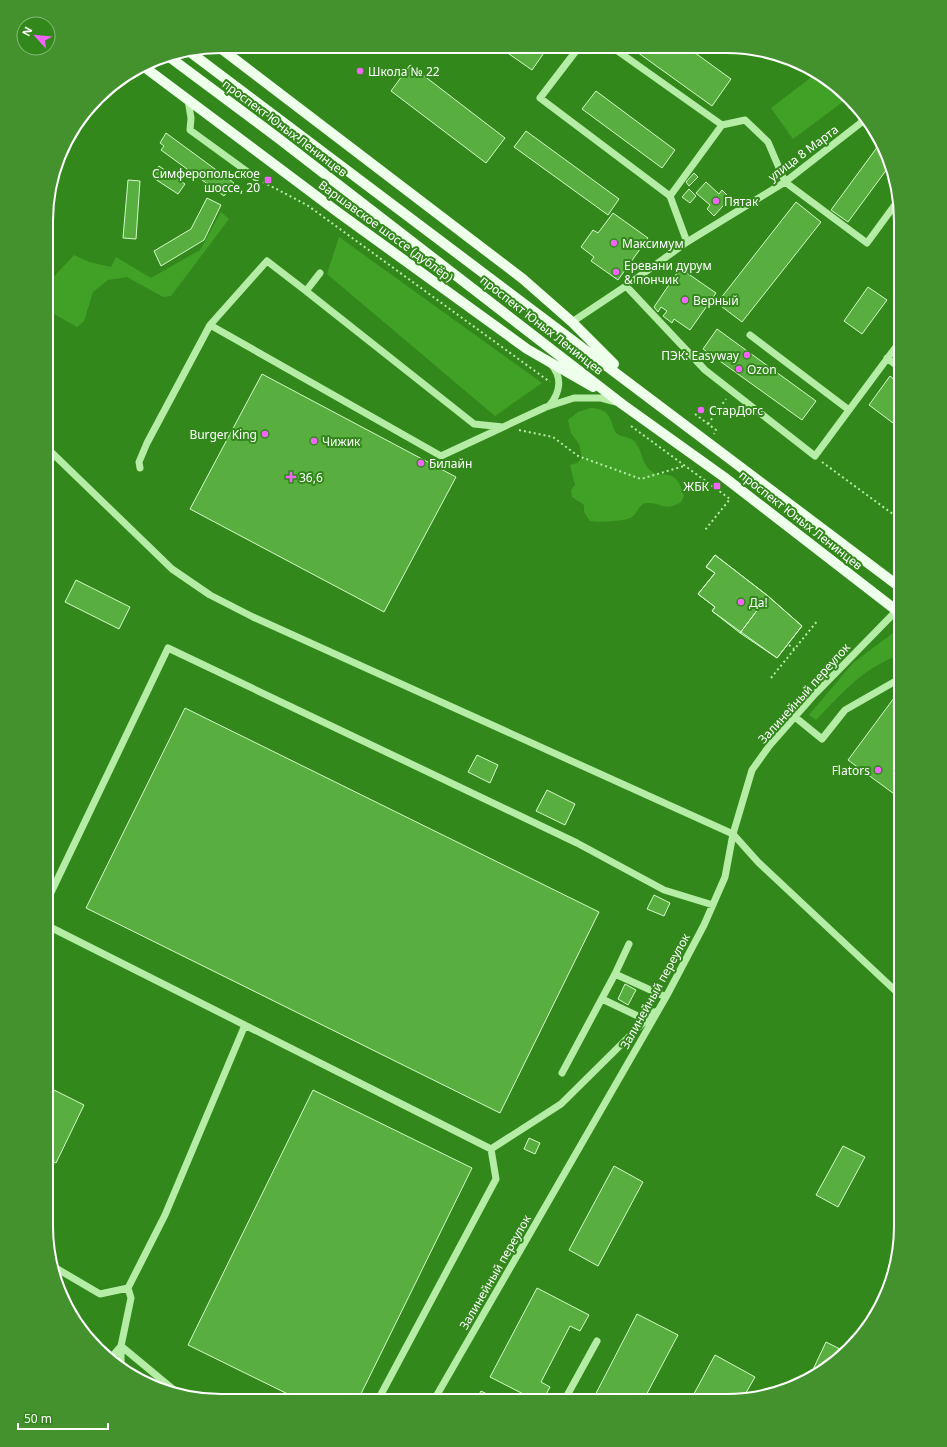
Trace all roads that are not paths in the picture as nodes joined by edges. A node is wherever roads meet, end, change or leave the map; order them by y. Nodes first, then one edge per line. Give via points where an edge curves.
1 (228, 53) edge
2 (574, 53) edge
3 (620, 53) edge
4 (194, 55) edge
5 (174, 60) edge
6 (148, 70) edge
7 (188, 100) junction
8 (862, 122) edge
9 (722, 125) junction
10 (256, 178) road end
11 (785, 182) junction
12 (670, 196) junction
13 (894, 207) edge
14 (687, 242) junction
15 (320, 273) dead end
16 (626, 286) junction
17 (306, 291) junction
18 (572, 322) junction
19 (210, 325) junction
20 (750, 335) dead end
21 (894, 349) edge
22 (887, 358) junction
23 (549, 362) junction
24 (894, 364) edge
25 (637, 388) junction
26 (622, 404) junction
27 (549, 406) junction
28 (849, 410) junction
29 (504, 427) junction
30 (53, 454) edge
31 (140, 468) dead end
32 (894, 583) edge
33 (894, 606) edge
34 (894, 615) edge
35 (894, 682) edge
36 (795, 717) junction
37 (733, 834) junction
38 (53, 888) edge
39 (713, 905) junction
40 (53, 928) edge
41 (629, 944) dead end
42 (616, 974) junction
43 (894, 989) edge
44 (666, 997) junction
45 (602, 999) junction
46 (660, 1007) junction
47 (646, 1020) junction
48 (246, 1025) junction
49 (562, 1073) dead end
50 (491, 1149) junction
51 (59, 1270) edge
52 (128, 1288) junction
53 (597, 1341) dead end
54 (121, 1346) junction
55 (114, 1355) edge
56 (121, 1361) edge
57 (170, 1386) edge
58 (381, 1394) edge
59 (437, 1394) edge
60 (567, 1394) edge

1 - 18 main road via 523,279
2 - 12 street via 540,98
3 - 9 street
4 - 25 main road, проспект Юных Ленинцев
5 - 26 main road, проспект Юных Ленинцев
6 - 7 main road, Варшавское шоссе (дублёр)
7 - 10 street via 190,130
7 - 23 main road, Варшавское шоссе (дублёр) via 377,241 527,349
8 - 11 street, улица 8 Марта
9 - 11 street via 745,120 768,142
9 - 12 street
11 - 13 street via 867,243
11 - 14 street, улица 8 Марта
12 - 14 street
14 - 16 street, улица 8 Марта
15 - 17 street
16 - 18 street, улица 8 Марта
16 - 28 street via 705,370 815,456
17 - 19 street via 267,261
17 - 29 street via 474,424
18 - 25 main road
19 - 29 street via 441,456
19 - 31 street via 148,443 139,462
20 - 28 street
21 - 22 street
22 - 24 street
22 - 28 street
23 - 26 main road, Варшавское шоссе (дублёр)
23 - 27 street via 559,377 557,397
25 - 32 main road, проспект Юных Ленинцев
26 - 27 street via 586,396
26 - 33 main road, проспект Юных Ленинцев via 724,477
27 - 29 street
30 - 37 street via 172,569 210,595 253,617
34 - 36 street, Залинейный переулок
35 - 36 street via 845,710 822,739
36 - 37 street, Залинейный переулок via 752,770
37 - 39 street, Залинейный переулок via 725,877
37 - 43 street via 758,862
38 - 39 street via 168,648 577,843 664,890
39 - 44 street, Залинейный переулок
40 - 48 street
41 - 42 street
42 - 44 street
42 - 45 street
44 - 46 street, Залинейный переулок
45 - 47 street
45 - 49 street
46 - 47 street
46 - 59 street, Залинейный переулок
47 - 50 street via 561,1104
48 - 50 street
48 - 52 street via 165,1215
50 - 58 street via 496,1178
51 - 52 street via 100,1294
52 - 54 street via 131,1298
53 - 60 street
54 - 55 street
54 - 56 street
54 - 57 street

